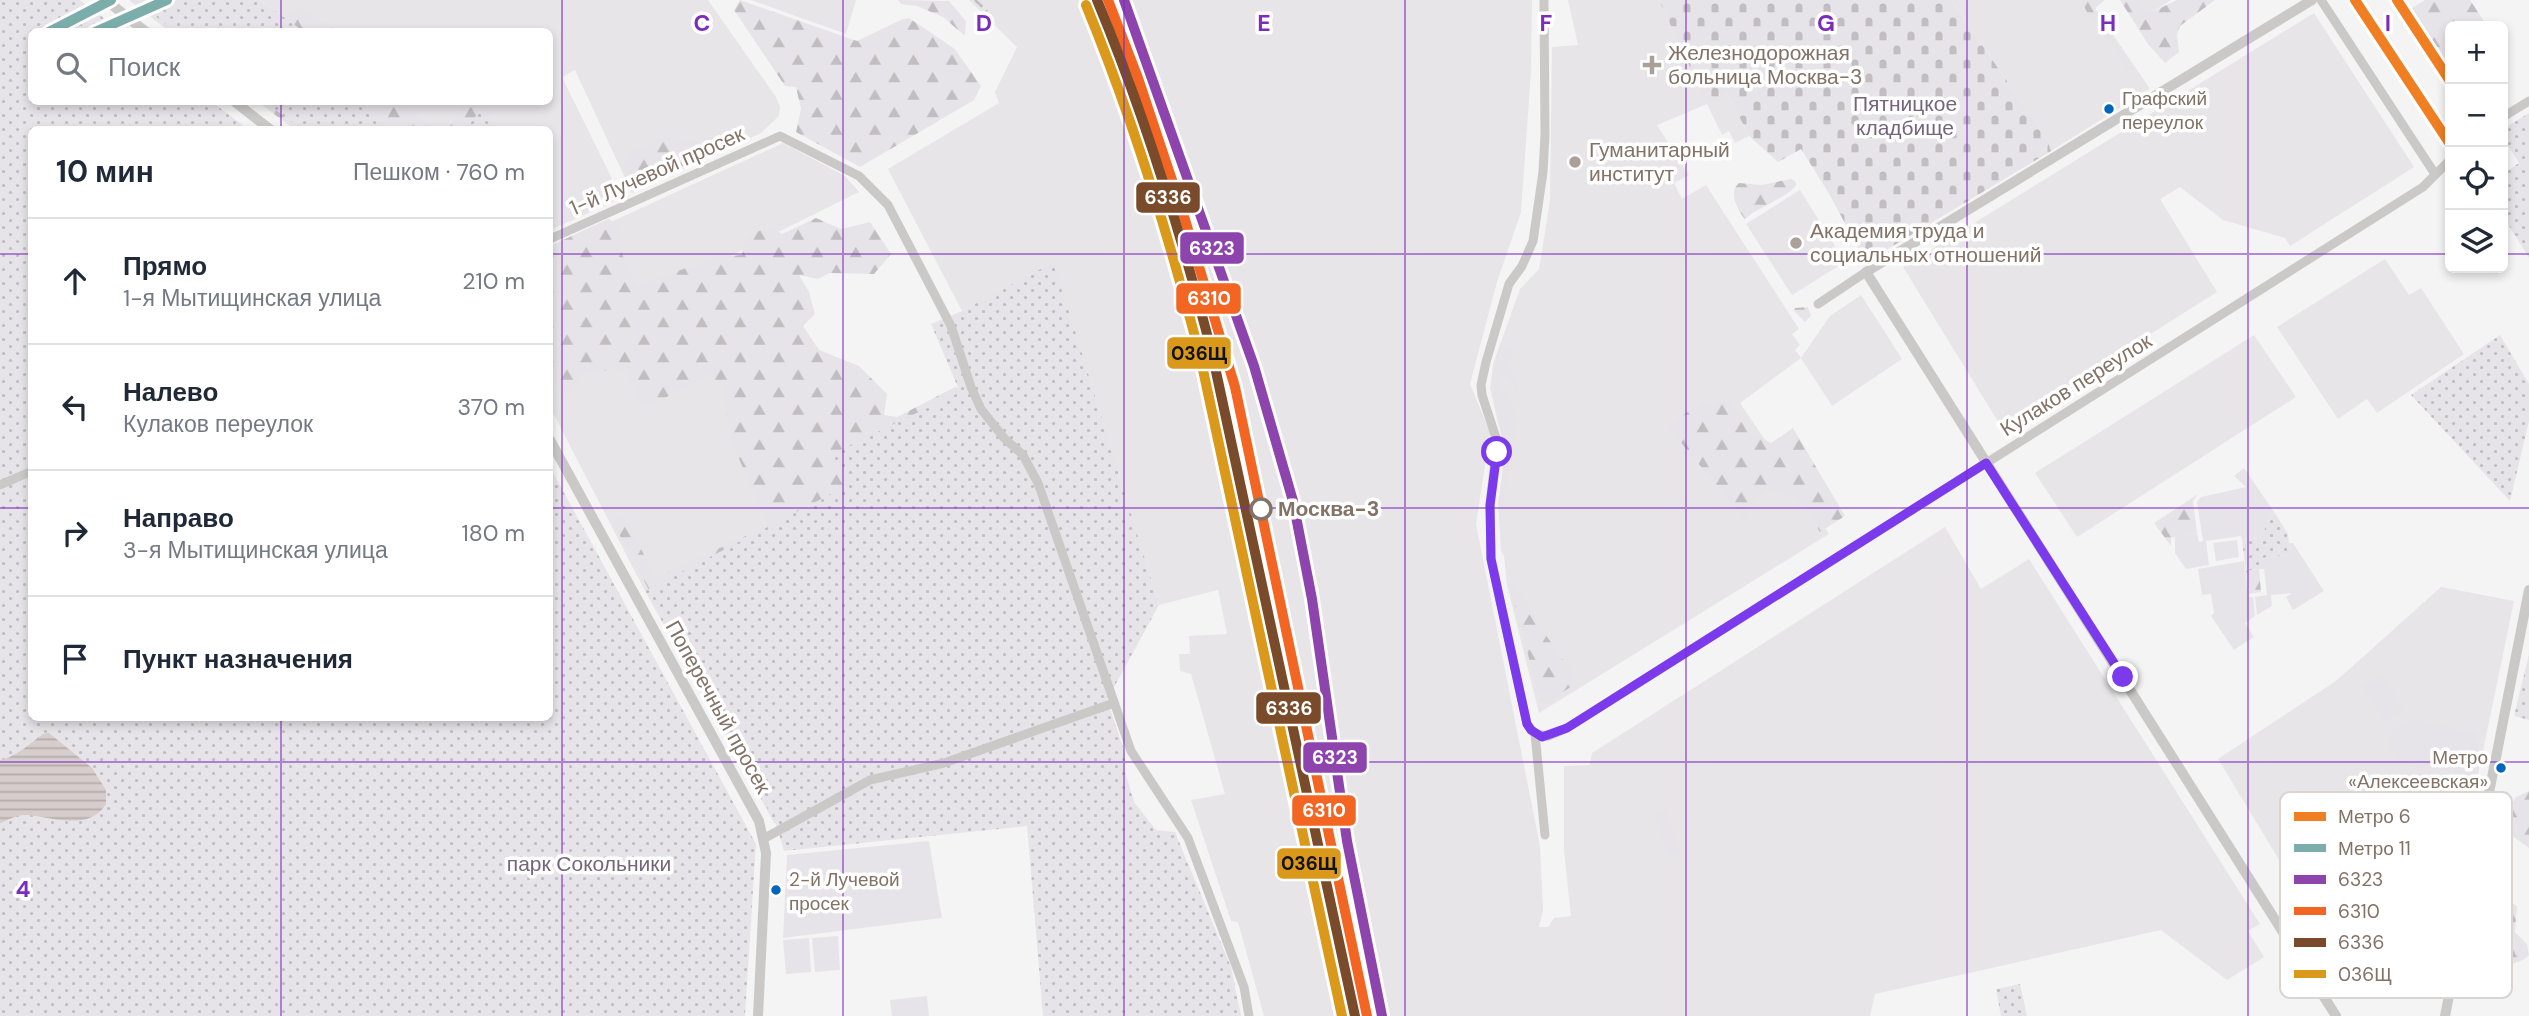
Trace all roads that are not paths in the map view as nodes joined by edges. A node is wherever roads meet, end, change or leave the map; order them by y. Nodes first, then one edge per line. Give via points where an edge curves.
1 (106, 0) edge
2 (1544, 0) edge
3 (2312, 0) edge
4 (2321, 0) edge
5 (141, 28) edge
6 (2529, 101) edge
7 (239, 105) edge
8 (2508, 114) edge
9 (266, 126) edge
10 (2445, 165) edge
11 (2435, 174) junction
12 (553, 238) edge
13 (1866, 272) junction
14 (1818, 304) dead end
15 (553, 445) edge
16 (1986, 463) junction
17 (28, 473) edge
18 (0, 485) edge
19 (2529, 590) edge
20 (1114, 703) junction
21 (1535, 734) junction
22 (2489, 792) edge
23 (1545, 835) dead end
24 (765, 838) junction
25 (2280, 928) edge
26 (2325, 998) edge
27 (2449, 998) edge
28 (758, 1016) edge
29 (1249, 1016) edge
30 (2336, 1016) edge
31 (2445, 1016) edge

1 - 5 street
2 - 21 street via 1545,135 1533,241 1509,284 1481,385 1497,441 1490,505 1491,559 1527,724
3 - 13 street
4 - 11 street
6 - 8 street
7 - 9 street
10 - 11 street, Кулаков переулок
11 - 16 street, Кулаков переулок via 2423,187
12 - 20 street, 1-й Лучевой просек via 780,136 859,176 888,205 951,326 981,409 1023,455 1038,483
13 - 14 street
13 - 16 street
15 - 24 street, Поперечный просек
16 - 21 street, Кулаков переулок via 1567,728 1549,736
16 - 25 street
17 - 18 street
19 - 22 street
20 - 24 street via 944,763 870,780
20 - 29 street via 1131,751 1188,838 1244,987
21 - 23 street
24 - 28 street, Поперечный просек
26 - 30 street
27 - 31 street

